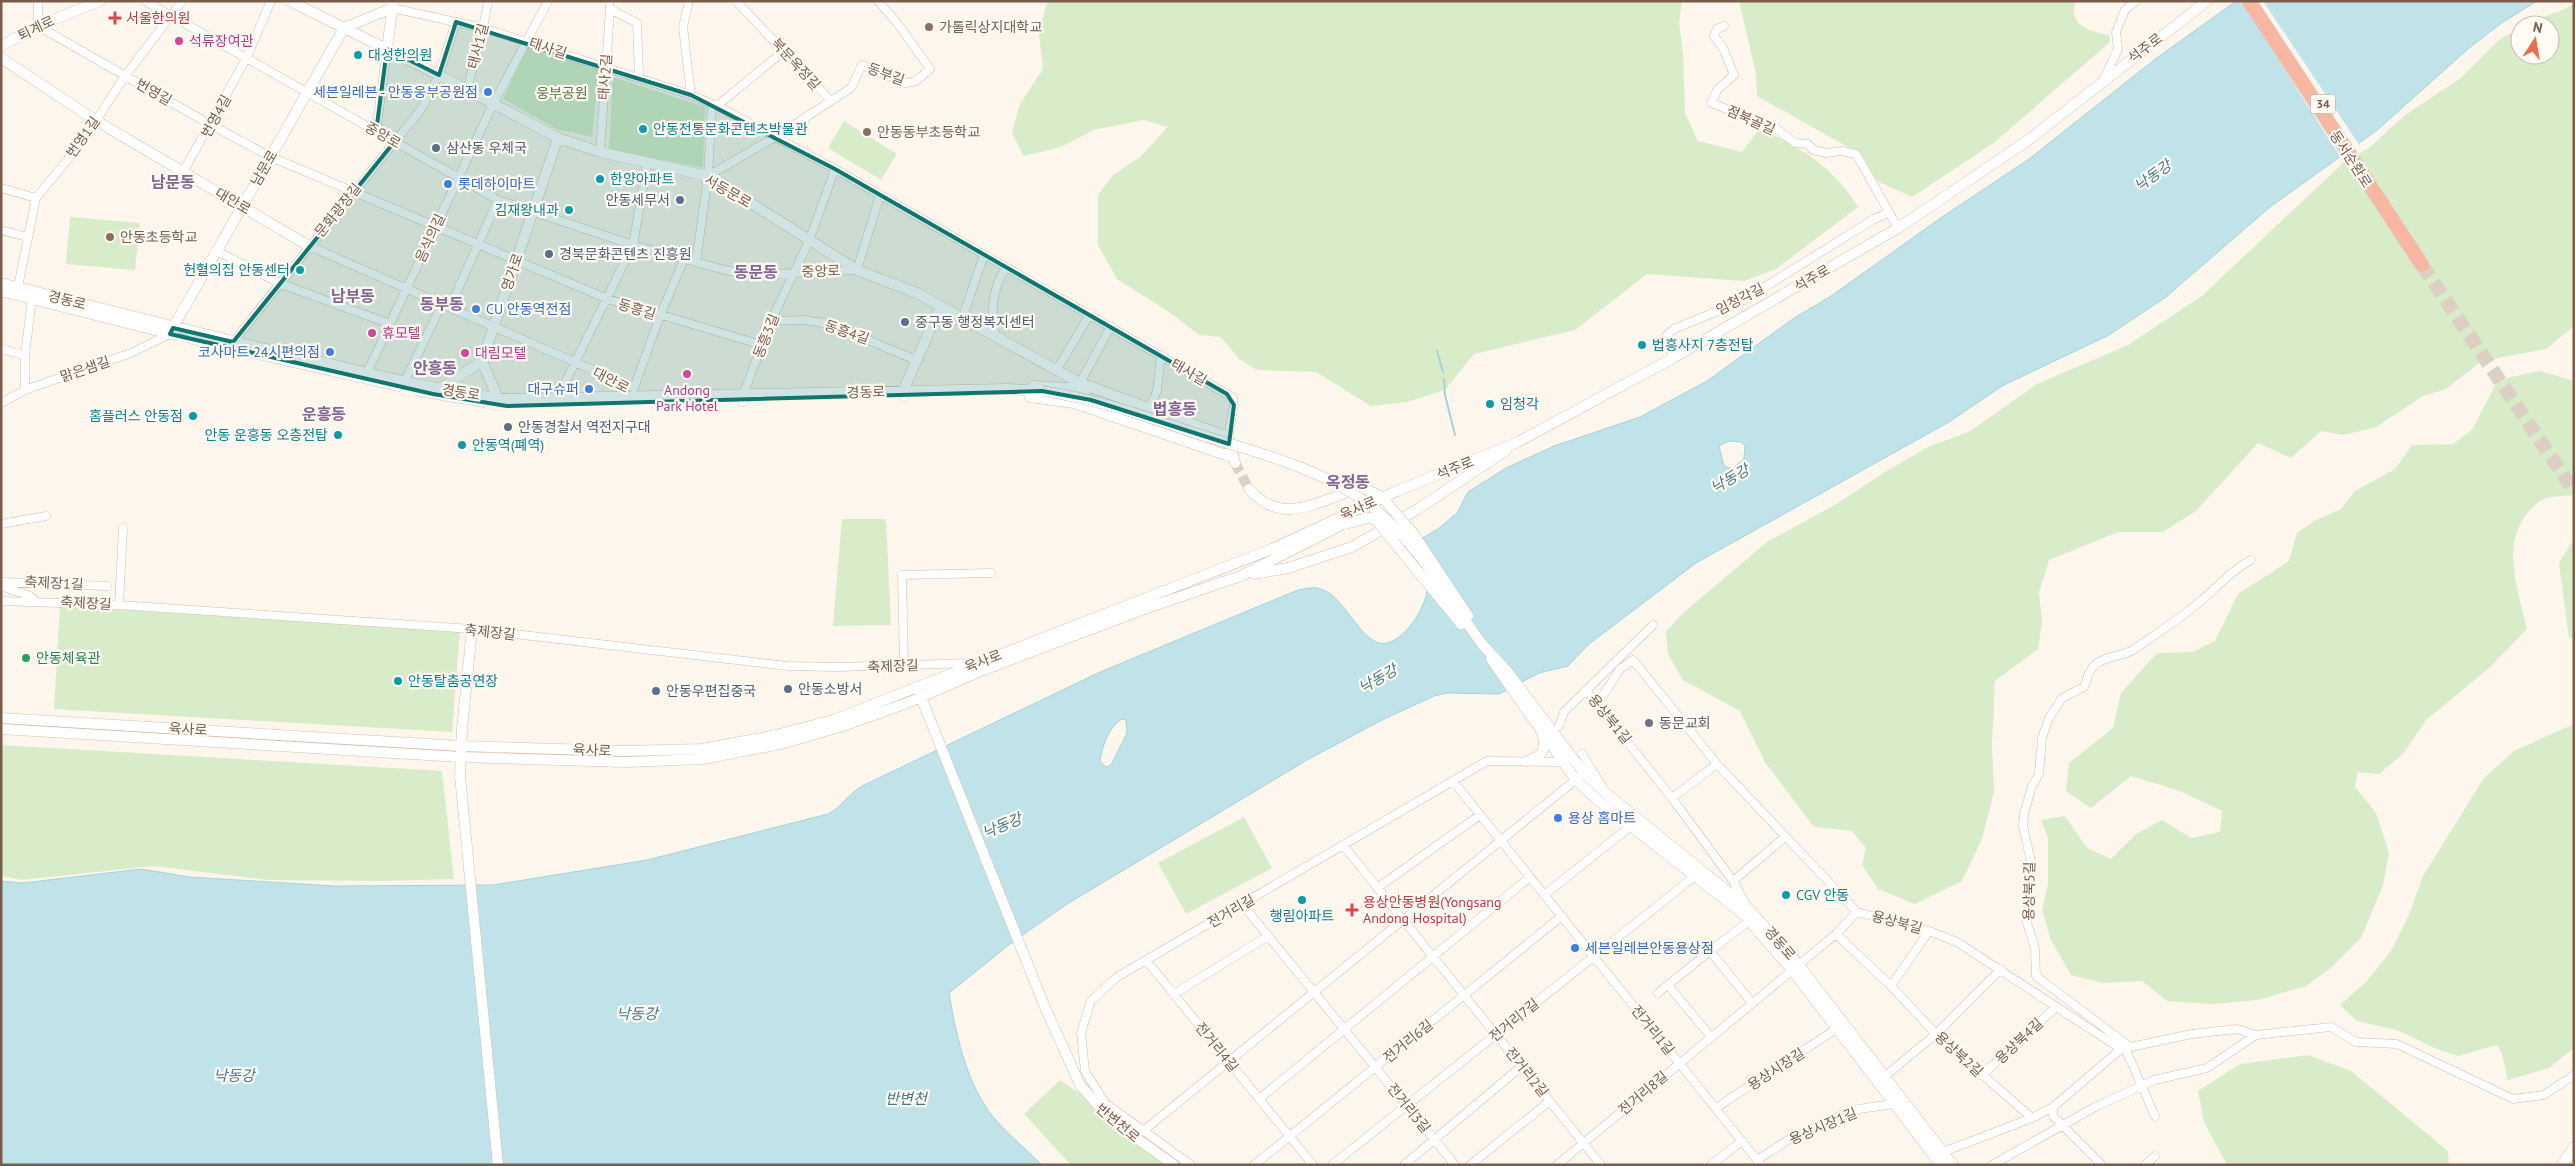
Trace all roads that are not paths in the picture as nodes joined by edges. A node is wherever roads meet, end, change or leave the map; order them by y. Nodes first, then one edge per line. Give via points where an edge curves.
1 (38, 1) edge
2 (100, 1) edge
3 (144, 1) edge
4 (182, 1) edge
5 (271, 1) edge
6 (290, 1) edge
7 (488, 1) edge
8 (548, 1) edge
9 (689, 1) edge
10 (736, 1) edge
11 (878, 1) edge
12 (2136, 1) edge
13 (2207, 1) edge
14 (2249, 1) edge
15 (2257, 1) edge
16 (392, 5) edge
17 (609, 5) edge
18 (170, 16) junction
19 (456, 22) junction
20 (38, 26) junction
21 (1724, 26) dead end
22 (344, 28) junction
23 (484, 28) junction
24 (526, 41) junction
25 (1, 46) edge
26 (387, 49) junction
27 (784, 50) junction
28 (246, 59) junction
29 (3, 62) edge
30 (606, 66) junction
31 (439, 75) junction
32 (125, 76) junction
33 (639, 78) junction
34 (2104, 80) junction
35 (467, 90) junction
36 (307, 93) junction
37 (691, 95) junction
38 (830, 100) junction
39 (494, 104) junction
40 (714, 105) junction
41 (95, 120) junction
42 (211, 125) junction
43 (376, 132) junction
44 (775, 137) junction
45 (558, 138) junction
46 (395, 141) junction
47 (600, 152) junction
48 (271, 157) junction
49 (647, 164) junction
50 (835, 169) junction
51 (183, 172) junction
52 (708, 176) junction
53 (459, 178) junction
54 (1, 188) edge
55 (353, 192) junction
56 (880, 195) junction
57 (36, 198) junction
58 (498, 200) junction
59 (2384, 204) junction
60 (242, 206) junction
61 (532, 213) junction
62 (1889, 213) junction
63 (436, 227) junction
64 (1898, 228) junction
65 (1, 230) edge
66 (27, 237) junction
67 (810, 241) junction
68 (477, 245) junction
69 (633, 245) junction
70 (309, 246) junction
71 (217, 251) junction
72 (984, 256) junction
73 (684, 259) junction
74 (516, 262) junction
75 (696, 262) junction
76 (2424, 263) tunnel mouth
77 (1006, 268) junction
78 (858, 270) junction
79 (793, 272) junction
80 (1, 283) edge
81 (279, 283) junction
82 (18, 288) junction
83 (407, 288) junction
84 (1, 291) edge
85 (32, 299) junction
86 (608, 300) junction
87 (446, 306) junction
88 (940, 307) junction
89 (1090, 314) junction
90 (660, 316) junction
91 (962, 319) junction
92 (771, 321) junction
93 (390, 324) junction
94 (1111, 326) junction
95 (494, 327) junction
96 (171, 331) junction
97 (996, 337) junction
98 (232, 342) junction
99 (762, 345) junction
100 (1, 349) edge
101 (25, 355) junction
102 (1161, 355) junction
103 (1673, 358) junction
104 (482, 361) junction
105 (918, 361) junction
106 (576, 363) junction
107 (1056, 371) junction
108 (367, 373) junction
109 (405, 381) junction
110 (1080, 383) junction
111 (441, 388) junction
112 (25, 390) junction
113 (1096, 390) junction
114 (1007, 392) junction
115 (904, 394) junction
116 (634, 397) junction
117 (743, 398) junction
118 (558, 399) junction
119 (499, 402) junction
120 (1, 403) edge
121 (1149, 409) junction
122 (1228, 437) junction
123 (1516, 443) junction
124 (1249, 489) tunnel mouth
125 (1382, 497) junction
126 (46, 516) dead end
127 (1, 524) edge
128 (1345, 524) junction
129 (123, 528) dead end
130 (2251, 560) dead end
131 (991, 573) dead end
132 (1241, 576) junction
133 (1, 584) edge
134 (107, 586) dead end
135 (1, 601) edge
136 (36, 601) junction
137 (119, 605) junction
138 (1653, 625) dead end
139 (472, 629) junction
140 (1482, 644) junction
141 (1621, 656) junction
142 (977, 663) junction
143 (904, 665) junction
144 (1620, 669) junction
145 (1586, 690) junction
146 (919, 692) junction
147 (1598, 703) junction
148 (1, 718) edge
149 (1559, 726) dead end
150 (1, 729) edge
151 (1543, 735) junction
152 (461, 746) junction
153 (1582, 754) dead end
154 (460, 757) junction
155 (1566, 759) junction
156 (1527, 762) junction
157 (1717, 764) junction
158 (1580, 776) junction
159 (1453, 781) junction
160 (1606, 794) junction
161 (1672, 798) junction
162 (1480, 815) junction
163 (1631, 826) junction
164 (1785, 837) junction
165 (1500, 840) junction
166 (1343, 846) junction
167 (1695, 876) junction
168 (1530, 877) junction
169 (1733, 881) junction
170 (1377, 888) junction
171 (1544, 895) junction
172 (1242, 904) junction
173 (1748, 907) junction
174 (1857, 912) junction
175 (1562, 916) junction
176 (1403, 920) junction
177 (1749, 921) junction
178 (1929, 930) junction
179 (1836, 934) junction
180 (1268, 936) junction
181 (1710, 951) junction
182 (1433, 957) junction
183 (1594, 957) junction
184 (1146, 960) junction
185 (1795, 967) junction
186 (2001, 969) junction
187 (1668, 985) junction
188 (1891, 986) junction
189 (1314, 992) junction
190 (1658, 993) dead end
191 (1174, 994) junction
192 (1464, 995) junction
193 (1752, 1003) junction
194 (2056, 1008) junction
195 (1344, 1029) junction
196 (1836, 1029) junction
197 (1936, 1034) junction
198 (1496, 1035) junction
199 (2256, 1035) junction
200 (1711, 1037) junction
201 (2125, 1048) junction
202 (1229, 1062) junction
203 (1679, 1063) junction
204 (1522, 1066) junction
205 (1375, 1067) junction
206 (2574, 1075) edge
207 (1982, 1076) junction
208 (1884, 1077) junction
209 (2142, 1085) junction
210 (1259, 1099) junction
211 (1550, 1101) junction
212 (1893, 1104) junction
213 (1406, 1106) junction
214 (2053, 1107) junction
215 (1716, 1108) junction
216 (2155, 1116) dead end
217 (2032, 1118) junction
218 (2063, 1124) junction
219 (1143, 1131) junction
220 (1290, 1136) junction
221 (1434, 1140) junction
222 (1742, 1141) junction
223 (1583, 1142) junction
224 (2574, 1147) edge
225 (1943, 1152) junction
226 (2156, 1156) dead end
227 (1759, 1162) edge
228 (1939, 1164) edge
229 (498, 1165) edge
230 (1174, 1165) edge
231 (1191, 1165) edge
232 (1254, 1165) edge
233 (1314, 1165) edge
234 (1332, 1165) edge
235 (1404, 1165) edge
236 (1455, 1165) edge
237 (1470, 1165) edge
238 (1556, 1165) edge
239 (1601, 1165) edge
240 (1712, 1165) edge
241 (1953, 1165) edge
242 (1992, 1165) edge
243 (2102, 1165) edge
244 (2145, 1165) edge
245 (2562, 1165) edge

1 - 20 street
2 - 20 street, 퇴계로
3 - 18 street, 중앙로
4 - 18 street, 번영1길
5 - 28 street
6 - 22 street, 서동문로
7 - 23 street, 태사1길
8 - 24 street, 음식의길
9 - 37 street via 683,27
10 - 27 street, 북문옥정길
11 - 38 street, 동부길 via 930,69 916,82 905,83 862,65 851,88
12 - 34 street via 2125,10 2116,32 2118,49
13 - 34 street, 석주로
14 - 59 highway, 동서순환로 / 34
15 - 59 highway, 동서순환로 / 34
16 - 19 street, 태사길
16 - 22 street
16 - 26 street
17 - 30 street, 태사2길
17 - 33 street via 637,23
18 - 28 street, 중앙로
18 - 32 street, 번영1길
19 - 23 street, 태사길
19 - 31 street
20 - 25 street, 퇴계로
20 - 32 street, 번영길
21 - 62 street, 점북골길 via 1717,29 1714,36 1734,74 1718,89 1711,103 1773,126 1790,139 1808,144 1814,150 1856,154
22 - 26 street, 서동문로
22 - 36 street, 남문로
23 - 24 street, 태사길
23 - 35 street, 태사1길
24 - 30 street, 태사길
24 - 39 street, 음식의길
26 - 31 street, 서동문로
26 - 43 street
27 - 38 street, 북문옥정길
27 - 40 street
28 - 36 street, 중앙로
28 - 42 street, 번영4길
29 - 41 street, 대안로
30 - 33 street, 태사길
30 - 47 street, 태사2길
31 - 35 street, 서동문로
31 - 46 street, 문화광장길 via 422,108
32 - 41 street, 번영1길
32 - 42 street, 번영길
33 - 37 street, 태사길
34 - 64 street, 석주로 via 2027,140
35 - 39 street, 서동문로
36 - 43 street, 중앙로
36 - 48 street, 남문로
37 - 40 street, 태사길
38 - 44 street, 북문옥정길
39 - 45 street, 서동문로
39 - 53 street, 음식의길
40 - 44 street, 태사길
40 - 52 street
41 - 51 street, 대안로
41 - 57 street, 번영1길 via 82,142
42 - 48 street, 번영길
42 - 51 street, 번영4길
43 - 46 street, 중앙로
44 - 50 street, 태사길
44 - 52 street
45 - 47 street, 서동문로
45 - 61 street, 영가로
46 - 53 street, 중앙로
46 - 55 street, 문화광장길
47 - 49 street, 서동문로
48 - 55 street, 번영길
48 - 60 street, 남문로
49 - 52 street, 서동문로
49 - 69 street
50 - 56 street, 태사길
50 - 67 street
51 - 60 street, 대안로
52 - 67 street, 서동문로
52 - 75 street
53 - 58 street, 중앙로
53 - 63 street, 음식의길
54 - 57 street
55 - 63 street, 동흥길
55 - 70 street, 문화광장길
56 - 72 street, 태사길
56 - 78 street
57 - 66 street, 번영1길
58 - 61 street, 중앙로
58 - 68 street
59 - 76 highway, 동서순환로 / 34
60 - 70 street, 대안로
60 - 71 street, 남문로
61 - 69 street, 중앙로
61 - 74 street, 영가로
62 - 64 street, 점북골길
62 - 103 street, 임청각길 via 1874,219 1744,300 1674,329 1666,336
63 - 68 street, 동흥길
63 - 83 street, 음식의길
64 - 103 street, 석주로
65 - 66 street
66 - 82 street, 번영1길
67 - 78 street, 서동문로
67 - 79 street, 동흥3길
68 - 74 street, 동흥길
68 - 87 street
69 - 73 street, 중앙로
69 - 86 street
70 - 81 street, 문화광장길
70 - 83 street, 대안로
71 - 81 street
71 - 96 street, 남문로
72 - 77 street, 태사길
72 - 91 street
73 - 75 street, 중앙로
73 - 90 street
74 - 86 street, 동흥길
74 - 95 street, 영가로
75 - 79 street, 중앙로 via 751,275
77 - 89 street, 태사길
77 - 97 street via 998,279 991,312
78 - 79 street, 중앙로
78 - 88 street, 서동문로 via 917,293
79 - 92 street, 동흥3길
80 - 82 street, 경동로
81 - 93 street
81 - 98 street, 문화광장길
82 - 96 street, 경동로
83 - 87 street, 대안로
83 - 93 street, 음식의길
84 - 85 street, 경동로
85 - 96 street, 경동로
85 - 101 street
86 - 90 street, 동흥길
86 - 106 street
87 - 95 street, 대안로
87 - 109 street
88 - 91 street, 서동문로
88 - 105 street, 경동로
89 - 94 street, 태사길
89 - 107 street
90 - 99 street, 동흥길
90 - 116 street
91 - 97 street, 서동문로
92 - 99 street, 동흥3길
92 - 105 street, 동흥4길 via 804,320 830,324
93 - 108 street, 음식의길
94 - 102 street, 태사길
94 - 110 street
95 - 104 street, 영가로
95 - 106 street, 대안로
96 - 98 street, 경동로
96 - 112 street, 맑은샘길 via 131,352
96 - 119 street, 경동로 via 366,380
97 - 107 street, 서동문로
98 - 108 street, 경동로
99 - 117 street, 동흥3길
100 - 101 street
101 - 112 street
102 - 121 street via 1157,391
102 - 122 street, 태사길 via 1233,398
103 - 123 street, 석주로
104 - 111 street
104 - 119 street
105 - 115 street, 경동로
106 - 116 street, 대안로
106 - 118 street, 대안로
107 - 110 street, 서동문로
108 - 109 street, 경동로
109 - 111 street, 경동로
110 - 113 street, 서동문로
111 - 119 street, 경동로
112 - 120 street, 맑은샘길
113 - 114 street via 1049,386
113 - 121 street
114 - 115 street, 경동로
114 - 122 street via 1074,403 1233,460
114 - 140 street, 경동로, bridge via 1042,391 1091,400 1328,478 1369,505 1394,527
115 - 117 street, 경동로
116 - 117 street, 경동로
116 - 118 street, 경동로
116 - 119 street, 경동로
118 - 119 street, 경동로
121 - 122 street
123 - 125 street, 석주로
123 - 132 street via 1418,509 1352,547 1288,568
124 - 125 street via 1258,500 1272,508 1289,510 1356,488 1369,489
125 - 128 street, 육사로
125 - 140 street, bridge via 1413,533 1461,604
125 - 142 street, 육사로 via 1272,549
126 - 127 street
128 - 132 street, 육사로
128 - 140 street, bridge via 1368,518 1375,520 1449,612
129 - 137 street
130 - 201 street, 용상북5길 via 2235,568 2230,578 2219,583 2201,601 2132,651 2093,666 2084,686 2062,698 2049,718 2042,738 2039,774 2028,798 2023,826 2032,866 2028,879 2027,923 2035,948 2036,976
131 - 143 street via 902,575
132 - 146 street, 육사로
133 - 134 street, 축제장1길
133 - 136 street
135 - 136 street, 축제장길
136 - 137 street, 축제장길
137 - 139 street, 축제장길
138 - 141 street, 용상북1길
139 - 143 street, 축제장길 via 753,664
139 - 152 street
140 - 151 street
140 - 155 street via 1507,670
141 - 144 street
141 - 145 street, 용상북1길
142 - 143 street, 축제장길
142 - 146 street, 육사로
144 - 147 street
144 - 157 street, 용상북길 via 1633,660
145 - 147 street, 용상북1길
145 - 149 street via 1564,712
146 - 152 street, 육사로 via 776,735 702,749 626,751
146 - 154 street, 육사로 via 842,726 780,744 703,759 626,762
146 - 230 street, 반변천로 via 1040,996 1073,1070 1094,1102 1111,1120
147 - 161 street, 용상북1길
148 - 152 street, 육사로
150 - 154 street, 육사로
151 - 155 street
151 - 156 street via 1544,750 1540,756
152 - 154 street
153 - 160 street
154 - 229 street
155 - 156 street, 전거리길
155 - 158 street, 경동로
156 - 159 street, 전거리길 via 1487,761
157 - 161 street
157 - 164 street, 용상북길
158 - 160 street, 경동로
158 - 163 street, 경동로
158 - 165 street
159 - 162 street, 전거리1길
159 - 166 street, 전거리길
160 - 173 street, 경동로
161 - 169 street, 용상북1길
162 - 165 street, 전거리1길
162 - 170 street
163 - 167 street, 경동로
163 - 171 street
164 - 169 street
164 - 174 street, 용상북길
165 - 168 street, 전거리1길
165 - 176 street
166 - 170 street, 전거리2길
166 - 172 street, 전거리길
167 - 177 street, 경동로
167 - 183 street, 전거리7길
168 - 171 street, 전거리1길
168 - 182 street
169 - 173 street, 용상북1길
170 - 176 street, 전거리2길
171 - 175 street, 전거리1길
172 - 180 street, 전거리3길
172 - 184 street, 전거리길
173 - 185 street, 경동로
174 - 178 street, 용상북길
174 - 179 street, 전거리8길
175 - 183 street, 전거리1길
175 - 192 street, 전거리6길
176 - 182 street, 전거리2길
176 - 189 street
177 - 181 street
177 - 185 street, 경동로
178 - 186 street, 용상북길 via 1957,942
178 - 188 street
179 - 185 street, 전거리8길
179 - 188 street, 용상북2길
180 - 189 street, 전거리3길
180 - 191 street
181 - 187 street
181 - 193 street
182 - 192 street, 전거리2길
182 - 195 street
183 - 198 street, 전거리7길
183 - 203 street, 전거리1길
184 - 191 street, 전거리4길
184 - 219 street, 전거리길 via 1117,977 1091,1001 1081,1033 1085,1071 1101,1098
185 - 193 street, 전거리8길
185 - 196 street, 경동로
185 - 208 street, 경동로
186 - 194 street, 용상북길
186 - 197 street
187 - 190 street
187 - 200 street
188 - 197 street, 용상북2길
189 - 195 street, 전거리3길
189 - 202 street
191 - 202 street, 전거리4길
192 - 198 street, 전거리2길
192 - 205 street, 전거리6길
193 - 200 street, 전거리8길
194 - 201 street, 용상북길
194 - 207 street, 용상북4길
195 - 205 street, 전거리3길
195 - 210 street
196 - 212 street, 경동로
196 - 215 street, 용상시장길
197 - 207 street, 용상북2길
197 - 208 street
198 - 204 street, 전거리2길
198 - 213 street, 전거리7길
199 - 201 street via 2237,1029 2192,1034
199 - 206 street via 2331,1027 2356,1042 2397,1044 2513,1099 2544,1095
199 - 209 street via 2207,1068
200 - 203 street, 전거리8길
201 - 209 street
201 - 214 street
202 - 210 street, 전거리4길
202 - 219 street
203 - 215 street, 전거리1길
203 - 223 street, 전거리8길
204 - 211 street, 전거리2길
204 - 221 street
205 - 213 street, 전거리3길
205 - 220 street, 전거리6길
207 - 217 street, 용상북2길
208 - 225 street, 경동로
209 - 216 street
209 - 218 street
210 - 220 street, 전거리4길
211 - 223 street, 전거리2길
211 - 237 street
212 - 227 street, 용상시장1길 via 1852,1110 1788,1140
212 - 228 street, 경동로
213 - 221 street, 전거리3길
213 - 234 street, 전거리7길
214 - 217 street
214 - 218 street via 2054,1116
215 - 222 street, 전거리1길
217 - 225 street
218 - 242 street
218 - 243 street
219 - 231 street, 전거리길
220 - 232 street, 전거리6길
220 - 233 street, 전거리4길
221 - 235 street
221 - 236 street, 전거리3길
222 - 227 street, 전거리1길
222 - 240 street
223 - 238 street, 전거리8길
223 - 239 street, 전거리2길
224 - 245 street
225 - 241 street, 경동로
226 - 244 street

